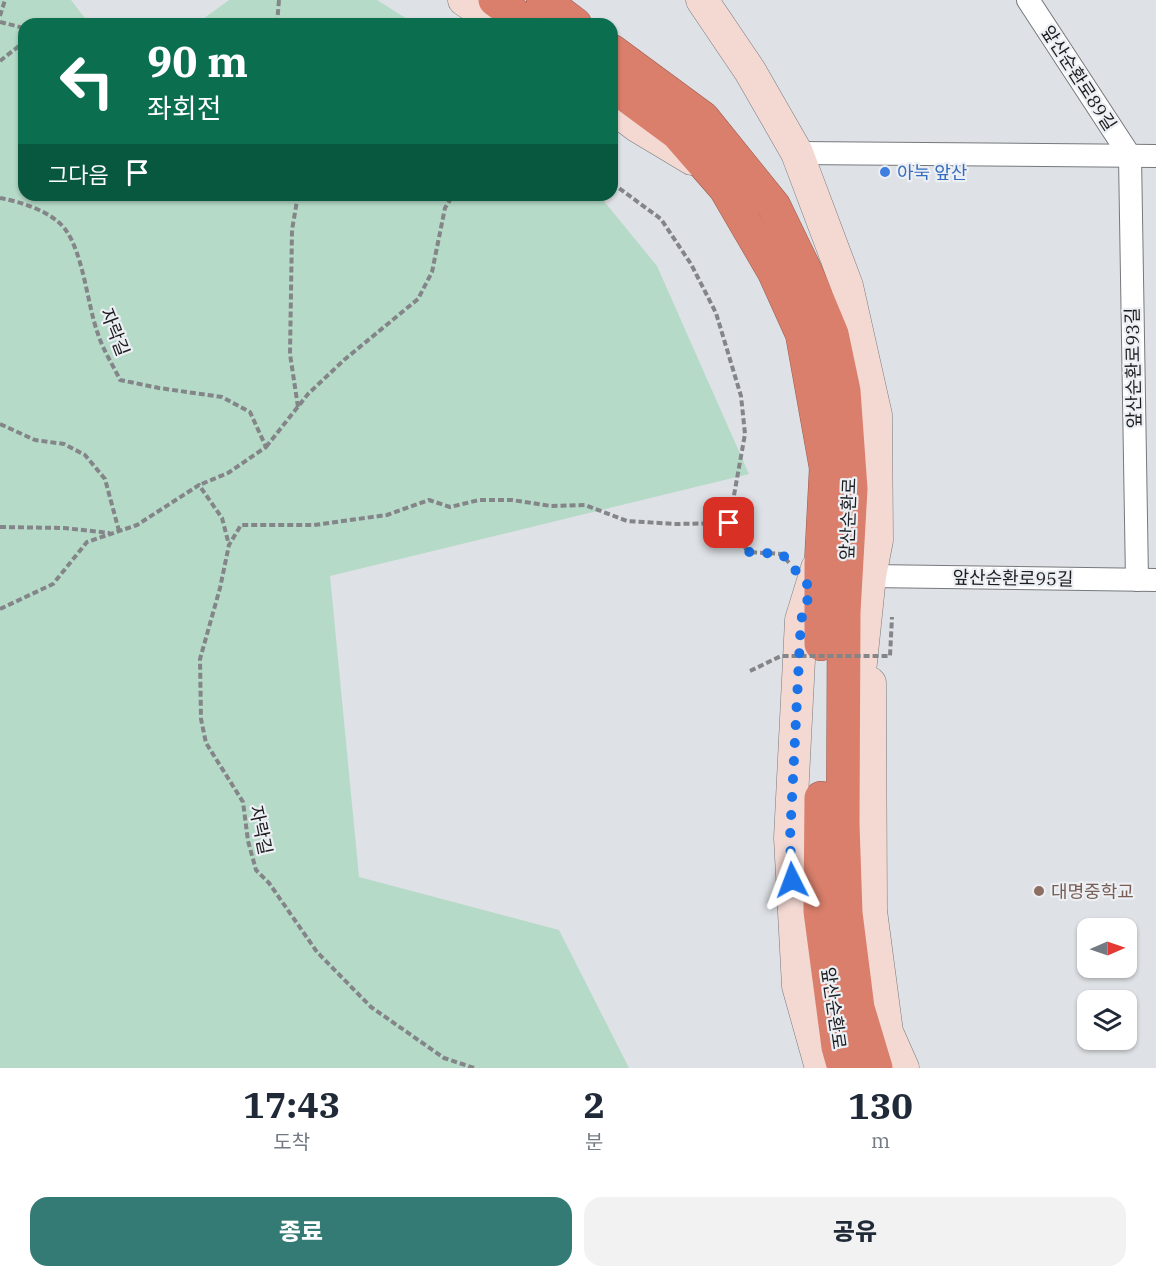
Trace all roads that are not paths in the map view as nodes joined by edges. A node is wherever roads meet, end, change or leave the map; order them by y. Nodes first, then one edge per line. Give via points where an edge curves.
1 (464, 0) edge
2 (495, 0) edge
3 (543, 0) edge
4 (702, 0) edge
5 (1028, 0) edge
6 (492, 18) edge
7 (520, 18) edge
8 (567, 18) edge
9 (618, 55) edge
10 (618, 89) edge
11 (618, 112) edge
12 (796, 153) junction
13 (1130, 156) junction
14 (1156, 156) edge
15 (710, 170) junction
16 (818, 568) junction
17 (870, 576) junction
18 (1147, 580) edge
19 (843, 824) junction
20 (820, 1068) edge
21 (844, 1068) edge
22 (876, 1068) edge
23 (903, 1068) edge

1 - 6 main road
2 - 7 highway
3 - 8 highway
4 - 12 main road via 750,71
5 - 13 street, 앞산순환로89길
9 - 19 highway, 앞산순환로 via 703,118 774,206 832,334 844,391 851,489 844,612
10 - 15 highway, 앞산순환로 via 677,133
11 - 15 main road
12 - 13 street
12 - 17 main road via 847,286 876,415 877,540
13 - 14 street
13 - 18 street, 앞산순환로93길
15 - 16 highway, 앞산순환로 via 725,188 774,272 802,334 826,468
16 - 20 main road via 801,620 790,838 798,986
16 - 21 highway, 앞산순환로 via 820,911
17 - 18 street, 앞산순환로95길
17 - 19 main road
17 - 23 main road via 871,911 887,1032
19 - 22 highway, 앞산순환로 via 846,913 858,1008

